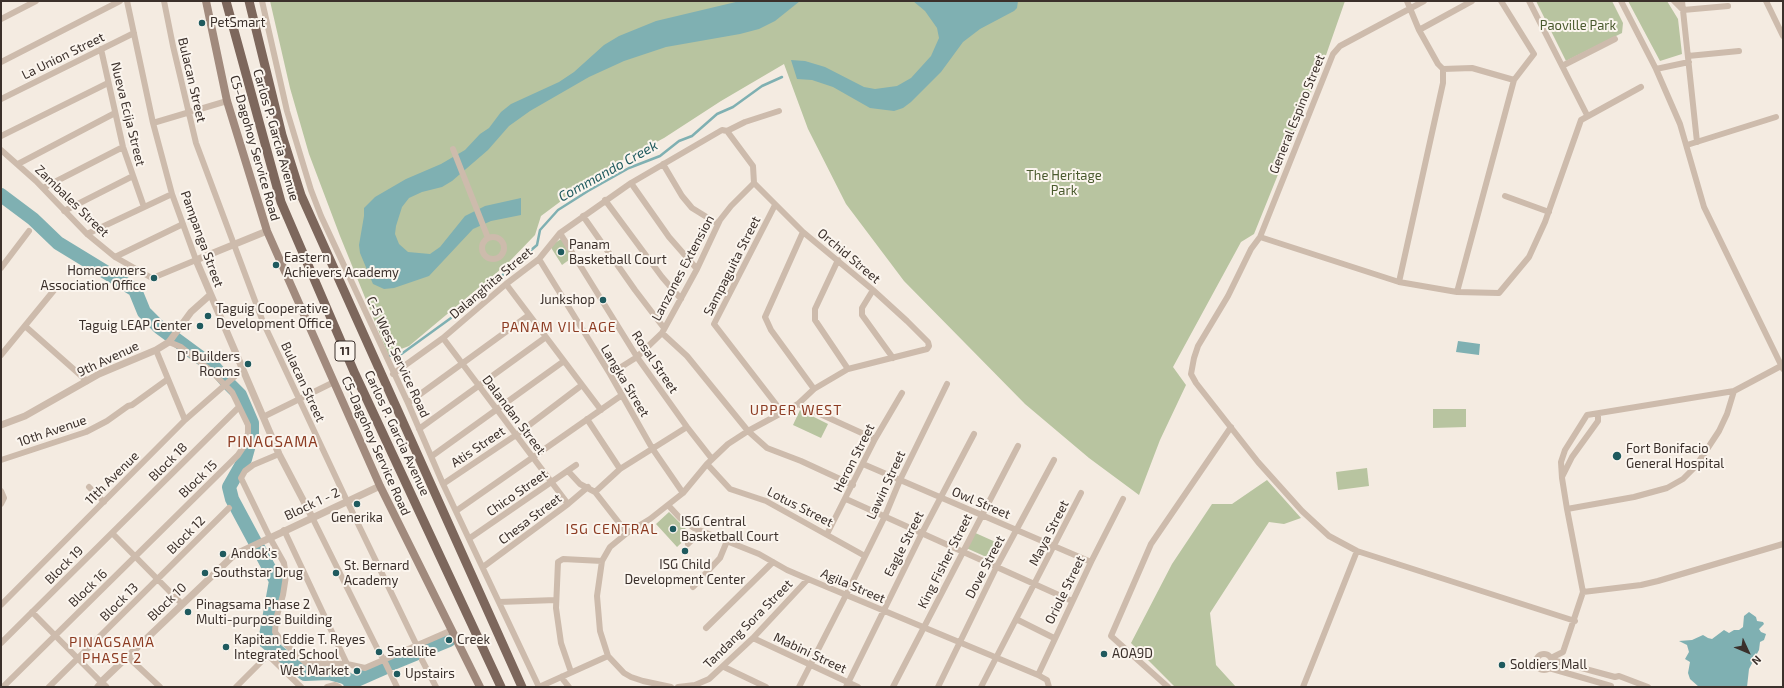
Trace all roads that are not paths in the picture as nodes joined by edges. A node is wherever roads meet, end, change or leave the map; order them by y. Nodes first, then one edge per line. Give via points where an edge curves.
1 (36, 1) edge
2 (120, 1) edge
3 (126, 1) edge
4 (164, 1) edge
5 (206, 1) edge
6 (226, 1) edge
7 (249, 1) edge
8 (262, 1) edge
9 (1407, 1) edge
10 (1424, 1) edge
11 (1472, 1) edge
12 (1501, 1) edge
13 (1529, 1) edge
14 (1621, 1) edge
15 (1674, 1) edge
16 (1682, 1) edge
17 (1766, 1) edge
18 (1728, 6) dead end
19 (1410, 9) junction
20 (1683, 10) junction
21 (1774, 18) junction
22 (1, 19) edge
23 (1783, 21) edge
24 (1419, 30) junction
25 (134, 33) junction
26 (1783, 36) edge
27 (1615, 39) dead end
28 (101, 49) junction
29 (1739, 51) dead end
30 (1689, 59) junction
31 (1, 62) edge
32 (1562, 66) junction
33 (1656, 69) junction
34 (1443, 70) junction
35 (1514, 80) junction
36 (108, 83) junction
37 (1641, 87) dead end
38 (1, 99) edge
39 (225, 101) junction
40 (779, 111) dead end
41 (188, 112) junction
42 (115, 113) junction
43 (1588, 115) junction
44 (1776, 117) dead end
45 (154, 123) junction
46 (725, 130) junction
47 (1, 136) edge
48 (1697, 142) junction
49 (1688, 145) junction
50 (123, 147) junction
51 (453, 149) dead end
52 (1, 150) edge
53 (18, 164) junction
54 (663, 164) junction
55 (133, 176) junction
56 (631, 183) junction
57 (754, 183) junction
58 (43, 188) junction
59 (172, 194) junction
60 (1506, 196) dead end
61 (605, 200) junction
62 (775, 205) junction
63 (144, 207) junction
64 (64, 211) junction
65 (1549, 212) junction
66 (583, 216) junction
67 (184, 224) junction
68 (718, 224) junction
69 (29, 231) dead end
70 (267, 231) junction
71 (560, 232) junction
72 (803, 232) junction
73 (87, 234) junction
74 (487, 237) dead end
75 (1260, 237) junction
76 (233, 244) junction
77 (1, 255) edge
78 (115, 257) junction
79 (8, 259) junction
80 (539, 259) junction
81 (196, 260) junction
82 (838, 260) junction
83 (1, 268) edge
84 (697, 269) junction
85 (1399, 282) junction
86 (506, 284) junction
87 (55, 289) dead end
88 (872, 290) junction
89 (1458, 292) junction
90 (210, 295) junction
91 (680, 299) junction
92 (529, 315) junction
93 (25, 326) junction
94 (663, 330) junction
95 (443, 338) junction
96 (546, 338) junction
97 (172, 339) junction
98 (156, 350) junction
99 (1, 355) edge
100 (637, 357) junction
101 (892, 358) junction
102 (564, 361) junction
103 (462, 364) junction
104 (1782, 367) edge
105 (848, 369) junction
106 (242, 370) junction
107 (393, 374) junction
108 (610, 374) junction
109 (168, 379) junction
110 (87, 381) junction
111 (334, 382) junction
112 (947, 384) dead end
113 (226, 385) junction
114 (582, 385) junction
115 (479, 386) junction
116 (814, 389) junction
117 (1734, 391) junction
118 (902, 393) dead end
119 (622, 395) junction
120 (299, 399) junction
121 (408, 403) junction
122 (798, 404) junction
123 (238, 408) junction
124 (497, 410) junction
125 (601, 410) junction
126 (782, 412) junction
127 (1598, 414) junction
128 (263, 417) junction
129 (588, 419) junction
130 (185, 420) junction
131 (1, 425) edge
132 (687, 427) junction
133 (1231, 427) junction
134 (419, 429) junction
135 (748, 431) junction
136 (516, 434) junction
137 (974, 434) dead end
138 (876, 439) junction
139 (1018, 446) dead end
140 (652, 448) junction
141 (279, 454) junction
142 (432, 456) junction
143 (533, 458) junction
144 (712, 459) junction
145 (1, 460) edge
146 (1054, 460) dead end
147 (707, 464) junction
148 (863, 464) junction
149 (576, 465) dead end
150 (620, 469) junction
151 (568, 471) junction
152 (1562, 478) junction
153 (900, 480) junction
154 (552, 482) junction
155 (443, 484) junction
156 (380, 486) junction
157 (853, 486) junction
158 (89, 487) dead end
159 (588, 487) junction
160 (1, 491) edge
161 (595, 492) junction
162 (683, 493) junction
163 (1081, 493) dead end
164 (941, 497) junction
165 (846, 499) junction
166 (1123, 499) dead end
167 (347, 501) junction
168 (104, 502) junction
169 (1, 504) edge
170 (568, 504) junction
171 (668, 505) junction
172 (229, 508) dead end
173 (1567, 509) junction
174 (456, 511) junction
175 (981, 515) junction
176 (885, 516) junction
177 (312, 517) junction
178 (284, 530) junction
179 (1018, 530) junction
180 (701, 531) junction
181 (112, 533) junction
182 (627, 533) junction
183 (922, 533) junction
184 (827, 534) junction
185 (470, 538) junction
186 (267, 539) junction
187 (727, 541) junction
188 (688, 544) dead end
189 (1783, 544) edge
190 (255, 545) joint
191 (1055, 546) junction
192 (1357, 550) junction
193 (963, 551) junction
194 (136, 556) junction
195 (865, 556) junction
196 (602, 561) junction
197 (773, 562) junction
198 (1091, 562) junction
199 (997, 566) junction
200 (483, 567) junction
201 (158, 578) junction
202 (808, 579) junction
203 (1035, 584) junction
204 (693, 587) dead end
205 (1583, 592) junction
206 (846, 595) junction
207 (556, 600) junction
208 (1072, 601) junction
209 (499, 602) junction
210 (182, 604) junction
211 (1, 605) edge
212 (882, 611) junction
213 (32, 612) junction
214 (1016, 619) junction
215 (1574, 621) junction
216 (706, 628) dead end
217 (923, 628) junction
218 (452, 630) junction
219 (55, 636) junction
220 (753, 638) junction
221 (1054, 638) junction
222 (1, 643) edge
223 (959, 643) junction
224 (418, 646) junction
225 (608, 656) junction
226 (128, 657) junction
227 (996, 657) junction
228 (78, 658) junction
229 (1552, 659) junction
230 (384, 660) junction
231 (422, 660) dead end
232 (347, 664) junction
233 (811, 665) junction
234 (724, 667) junction
235 (1549, 668) junction
236 (571, 672) junction
237 (1038, 675) junction
238 (561, 677) junction
239 (1615, 677) junction
240 (101, 685) edge
241 (847, 685) edge
242 (1610, 686) edge
243 (3, 687) edge
244 (49, 687) edge
245 (160, 687) edge
246 (236, 687) edge
247 (301, 687) edge
248 (326, 687) edge
249 (339, 687) edge
250 (397, 687) edge
251 (436, 687) edge
252 (480, 687) edge
253 (501, 687) edge
254 (522, 687) edge
255 (539, 687) edge
256 (569, 687) edge
257 (667, 687) edge
258 (678, 687) edge
259 (766, 687) edge
260 (799, 687) edge
261 (858, 687) edge
262 (893, 687) edge
263 (938, 687) edge
264 (981, 687) edge
265 (1049, 687) edge
266 (1168, 687) edge
267 (1303, 687) edge
268 (1648, 687) edge

1 - 22 street
2 - 31 street
3 - 25 street, Pampanga Street
4 - 41 street, Bulacan Street
5 - 39 main road, C5-Dagohoy Service Road
6 - 253 main road, Carlos P. Garcia Avenue / 11 via 281,202 355,374
7 - 254 main road, Carlos P. Garcia Avenue / 11 via 282,135 301,195
8 - 107 street, C-5 West Service Road via 285,104 311,190
9 - 19 street
10 - 19 street, General Espino Street
11 - 24 street
12 - 35 street via 1534,54
13 - 32 street
14 - 33 street
15 - 20 street
16 - 20 street
17 - 21 street
18 - 20 street
19 - 24 street
19 - 75 street, General Espino Street via 1340,46 1333,54
20 - 30 street
21 - 23 street
21 - 26 street
24 - 34 street
25 - 28 street, La Union Street
25 - 45 street, Pampanga Street
27 - 32 street
28 - 36 street, Nueva Ecija Street
28 - 38 street, La Union Street
29 - 30 street
30 - 33 street
30 - 48 street
32 - 43 street
33 - 49 street
34 - 35 street via 1472,68
34 - 85 street via 1443,83
35 - 89 street
36 - 42 street, Nueva Ecija Street
36 - 47 street
37 - 43 street
39 - 41 street
39 - 70 main road, C5-Dagohoy Service Road
40 - 46 street, Dalanghita Street
41 - 45 street
41 - 76 street, Bulacan Street via 196,143
42 - 50 street, Nueva Ecija Street
42 - 53 street
43 - 65 street via 1580,120
44 - 48 street
45 - 59 street, Pampanga Street
46 - 54 street, Dalanghita Street
46 - 57 street via 753,166
48 - 49 street
49 - 104 street via 1704,208
50 - 55 street, Nueva Ecija Street
50 - 58 street
51 - 74 street
52 - 53 street, Zambales Street
53 - 58 street, Zambales Street
54 - 56 street, Dalanghita Street
54 - 68 street via 692,208
55 - 63 street, Nueva Ecija Street
55 - 64 street
56 - 61 street, Dalanghita Street
56 - 84 street via 669,237
57 - 62 street, Orchid Street
57 - 68 street, Lanzones Extension via 731,206
58 - 64 street, Zambales Street
59 - 63 street
59 - 67 street, Pampanga Street
60 - 65 street
61 - 66 street, Dalanghita Street
61 - 91 street
62 - 72 street, Orchid Street
62 - 126 street, Sampaguita Street via 714,324
63 - 73 street
64 - 73 street, Zambales Street
65 - 89 street via 1529,257 1499,293
66 - 71 street, Dalanghita Street
66 - 94 street
67 - 78 street
67 - 81 street, Pampanga Street
68 - 84 street, Lanzones Extension
69 - 79 street
70 - 76 street
70 - 111 main road, C5-Dagohoy Service Road
71 - 80 street, Dalanghita Street
71 - 100 street, Rosal Street
72 - 82 street, Orchid Street
72 - 116 street via 765,317 771,330
73 - 78 street, Zambales Street
75 - 85 street
75 - 133 street, General Espino Street via 1198,346 1191,374
76 - 81 street
76 - 120 street, Bulacan Street via 263,322
77 - 79 street
78 - 81 street, Zambales Street via 150,277
79 - 83 street
80 - 86 street, Dalanghita Street
80 - 108 street, Langka Street
81 - 90 street, Pampanga Street
82 - 88 street, Orchid Street
82 - 105 street via 815,309 815,320
84 - 91 street, Lanzones Extension
85 - 89 street
86 - 92 street
86 - 95 street, Dalanghita Street
87 - 93 street
88 - 101 street via 862,308 862,315
88 - 101 street, Orchid Street via 928,342 927,349
90 - 97 street, 9th Avenue via 191,312
90 - 106 street, Pampanga Street
91 - 94 street, Lanzones Extension
92 - 96 street
92 - 103 street
93 - 99 street
93 - 110 street
94 - 100 street, Lanzones Extension
94 - 135 street
95 - 103 street, Dalandan Street
95 - 107 street, Dalanghita Street
96 - 102 street
96 - 115 street
97 - 98 street, 9th Avenue
97 - 113 street, Block 15
98 - 109 street
98 - 110 street, 9th Avenue
100 - 108 street, Lanzones Extension
100 - 132 street, Rosal Street
101 - 105 street
102 - 114 street
102 - 124 street
103 - 115 street, Dalandan Street
103 - 121 street
104 - 117 street
105 - 116 street
106 - 113 street, 11th Avenue
106 - 128 street, Pampanga Street
107 - 121 street, C-5 West Service Road
108 - 119 street, Langka Street
109 - 130 street
109 - 145 street, 10th Avenue via 132,405 86,432
110 - 131 street, 9th Avenue via 25,416
111 - 120 street
111 - 156 main road, C5-Dagohoy Service Road
112 - 153 street, Lawin Street
113 - 123 street, Block 15 via 237,401
113 - 130 street, 11th Avenue
114 - 125 street
114 - 136 street, Atis Street
115 - 124 street, Dalandan Street
115 - 134 street
116 - 122 street
117 - 127 street
117 - 173 street via 1719,431 1696,466 1683,479 1667,488 1634,497
118 - 138 street, Heron Street
119 - 125 street
119 - 140 street, Langka Street
120 - 128 street
120 - 167 street, Bulacan Street
121 - 134 street, C-5 West Service Road
122 - 126 street
122 - 138 street
123 - 181 street, Block 18
123 - 194 street, Block 15 via 248,425 248,440 238,455
124 - 136 street, Dalandan Street
124 - 142 street
125 - 129 street
126 - 135 street
127 - 152 street via 1598,421 1572,457
127 - 152 street via 1587,415 1565,450 1561,462
128 - 141 street, Pampanga Street
129 - 143 street
129 - 150 street
130 - 168 street, 11th Avenue
132 - 140 street
132 - 144 street, Rosal Street
133 - 192 street via 1258,462 1319,528
133 - 266 street via 1151,544 1111,636
134 - 142 street, C-5 West Service Road
135 - 144 street via 728,444
135 - 157 street via 767,448
136 - 143 street, Dalandan Street
136 - 155 street, Atis Street
137 - 164 street, Eagle Street
138 - 148 street, Heron Street
139 - 175 street, King Fisher Street
140 - 150 street
140 - 162 street, Langka Street
141 - 177 street, Pampanga Street
141 - 186 street via 253,465 241,478
142 - 155 street, C-5 West Service Road
143 - 154 street, Dalandan Street
143 - 174 street
144 - 147 street
146 - 179 street, Dove Street
147 - 162 street
147 - 184 street, Lotus Street via 730,489 766,501
148 - 153 street, Owl Street
148 - 157 street, Heron Street
149 - 151 street, Chico Street
150 - 161 street
151 - 154 street, Chico Street
151 - 159 street via 577,481
152 - 173 street
153 - 164 street, Owl Street
153 - 176 street, Lawin Street
154 - 170 street, Dalandan Street
154 - 185 street, Chico Street
155 - 174 street, C-5 West Service Road
156 - 167 street, Block 1 - 2
156 - 218 main road, C5-Dagohoy Service Road
157 - 165 street, Heron Street
158 - 168 street
159 - 161 street
159 - 170 street, Chesa Street
160 - 169 street via 4,498
161 - 182 street
162 - 171 street
163 - 191 street, Maya Street
164 - 175 street, Owl Street
164 - 183 street, Eagle Street
165 - 176 street, Maya Street
165 - 184 street, Heron Street
166 - 198 street, Oriole Street
167 - 177 street, Block 1 - 2
167 - 224 street, Bulacan Street
168 - 211 street, 11th Avenue
170 - 200 street, Chesa Street
171 - 180 street, Agila Street via 680,518
171 - 182 street
172 - 201 street, Block 12
173 - 205 street
174 - 185 street, C-5 West Service Road
175 - 179 street, Owl Street
175 - 193 street, King Fisher Street
176 - 183 street, Maya Street
176 - 195 street, Lawin Street
177 - 178 street, Block 1 - 2
177 - 230 street
178 - 186 street, Block 1 - 2
178 - 232 street
179 - 191 street, Owl Street
179 - 199 street, Dove Street
180 - 187 street, Agila Street
180 - 188 street
181 - 194 street
181 - 213 street, Block 19
182 - 196 street via 610,548
183 - 193 street, Maya Street
183 - 212 street, Eagle Street
184 - 195 street, Lotus Street
185 - 200 street, C-5 West Service Road
186 - 190 street, Block 1 - 2
186 - 232 street via 284,563 286,576 275,632 306,663
187 - 197 street, Agila Street
187 - 204 street via 720,558
189 - 205 street via 1658,581
190 - 210 street, Block 10 via 234,555
191 - 198 street, Owl Street
191 - 203 street, Maya Street
192 - 215 street
192 - 267 street
193 - 199 street, Maya Street
193 - 217 street, King Fisher Street
194 - 201 street
194 - 219 street, Block 16
195 - 206 street, Lawin Street
196 - 207 street via 560,559
196 - 225 street via 597,596 600,631
197 - 202 street, Agila Street
197 - 216 street
198 - 208 street, Oriole Street
199 - 203 street, Maya Street
199 - 223 street, Dove Street
200 - 209 street, C-5 West Service Road
201 - 210 street
201 - 228 street, Block 13
202 - 206 street, Agila Street
202 - 220 street, Tandang Sora Street
203 - 208 street, Maya Street
203 - 214 street, Maya Street
205 - 215 street
206 - 212 street, Agila Street
206 - 233 street, Lawin Street
207 - 209 street
207 - 236 street via 561,644
208 - 221 street, Oriole Street
209 - 255 street, C-5 West Service Road
210 - 226 street, Block 10
212 - 217 street, Agila Street
212 - 241 street, Eagle Street
213 - 219 street
213 - 222 street, Block 19
214 - 221 street
214 - 227 street, Maya Street
215 - 229 street via 1563,652
217 - 223 street, Agila Street
217 - 262 street, King Fisher Street
218 - 224 street
218 - 252 main road, C5-Dagohoy Service Road
219 - 228 street
219 - 243 street, Block 16
220 - 233 street, Mabini Street
220 - 234 street, Tandang Sora Street
221 - 237 street, Oriole Street
223 - 227 street, Agila Street
223 - 263 street, Dove Street
224 - 230 street
225 - 236 street
225 - 257 street via 631,677
226 - 240 street, Block 10
226 - 245 street
227 - 237 street, Agila Street
227 - 264 street, Maya Street
228 - 240 street
228 - 244 street, Block 13
229 - 235 street
229 - 235 street via 1544,654 1537,660 1539,668
229 - 239 street
230 - 232 street via 366,668
230 - 250 street
231 - 251 street
233 - 241 street, Mabini Street
233 - 260 street, Lawin Street
234 - 258 street, Tandang Sora Street via 709,679 695,685
234 - 259 street
235 - 242 street
236 - 238 street
237 - 265 street via 1047,680
238 - 255 street
238 - 256 street
239 - 242 street
239 - 268 street
241 - 261 street, Mabini Street
246 - 247 street via 268,655
248 - 249 street

